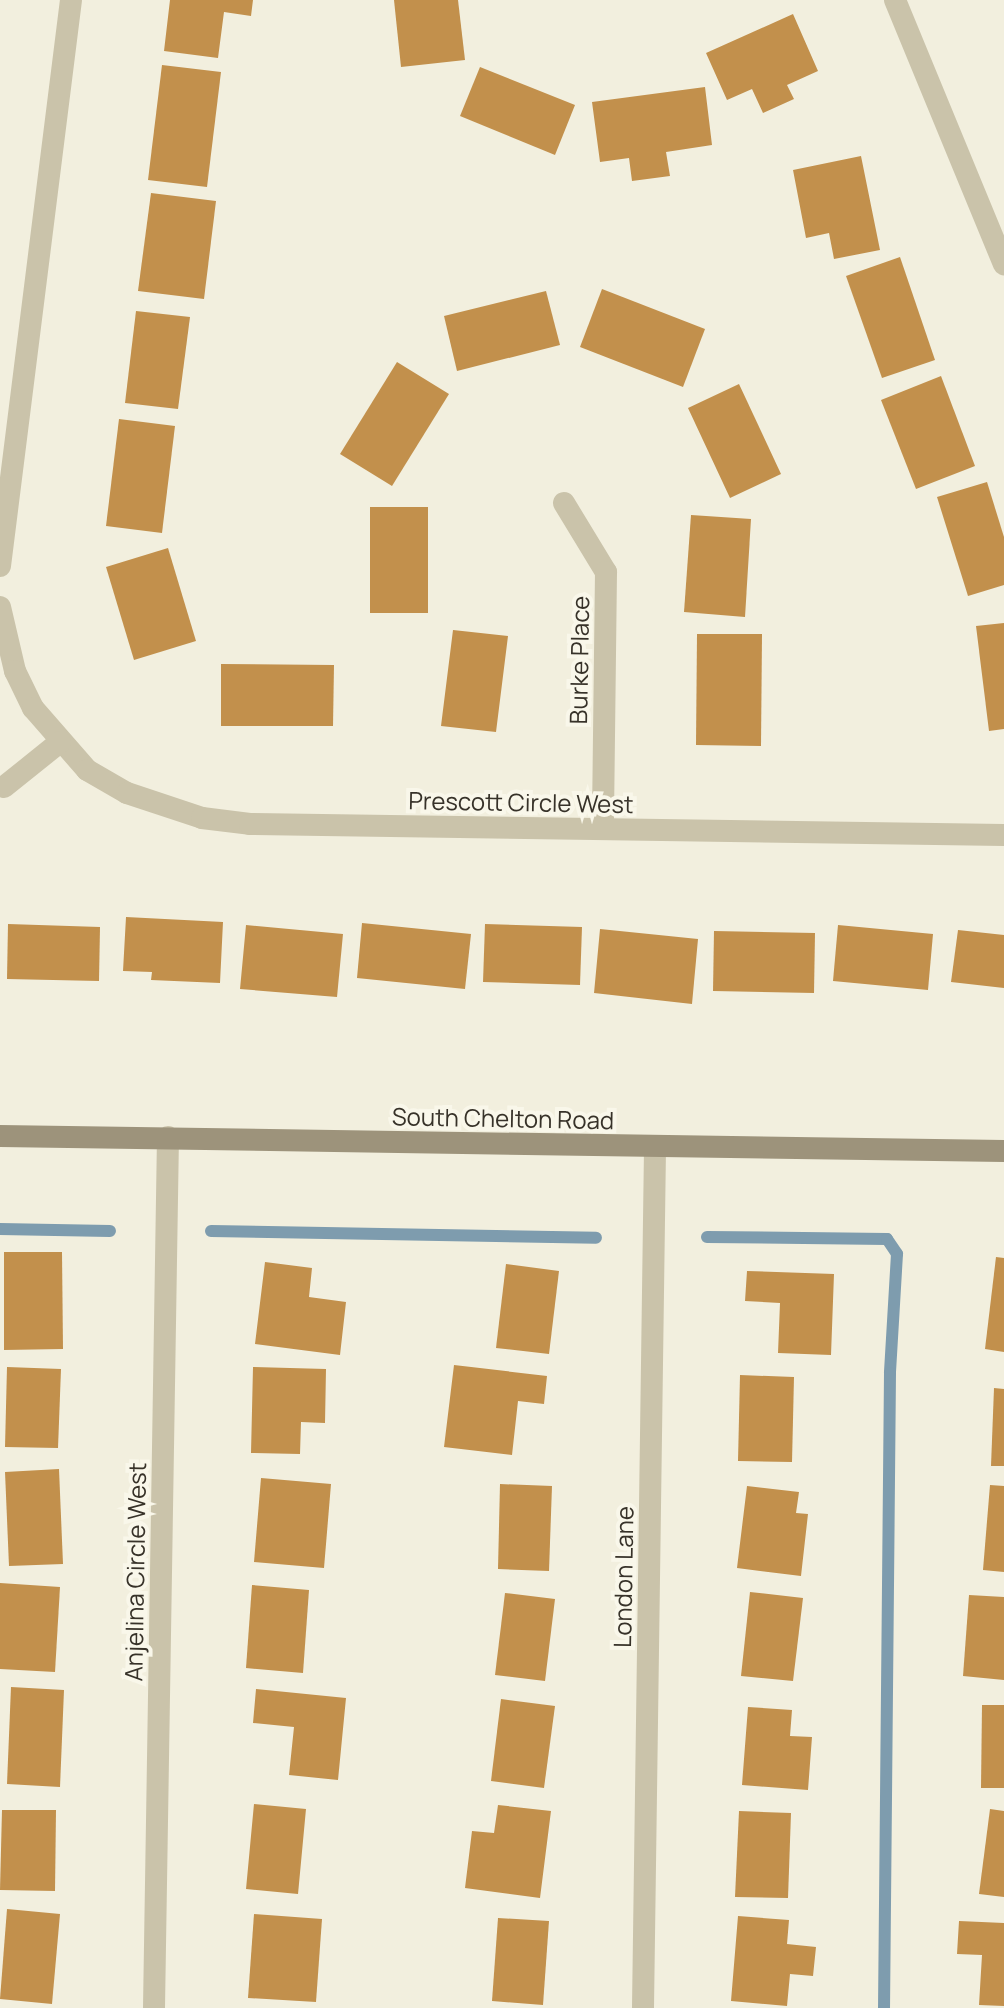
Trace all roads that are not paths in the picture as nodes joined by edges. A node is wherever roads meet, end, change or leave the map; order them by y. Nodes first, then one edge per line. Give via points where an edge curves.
1 (71, 0) edge
2 (895, 0) edge
3 (1004, 264) edge
4 (564, 503) dead end
5 (0, 566) edge
6 (0, 607) edge
7 (60, 742) junction
8 (4, 787) dead end
9 (603, 829) junction
10 (1004, 835) edge
11 (0, 1136) edge
12 (168, 1137) junction
13 (655, 1146) junction
14 (1004, 1151) edge
15 (154, 2008) edge
16 (643, 2008) edge

1 - 5 street
2 - 3 street
4 - 9 street, Burke Place via 606,572
6 - 7 street, Prescott Circle West via 15,671 33,708
7 - 8 street
7 - 9 street, Prescott Circle West via 87,770 127,793 202,818 250,824
9 - 10 street, Prescott Circle West
11 - 12 main road, South Chelton Road
12 - 13 main road, South Chelton Road
12 - 15 street, Anjelina Circle West
13 - 14 main road, South Chelton Road
13 - 16 street, London Lane

